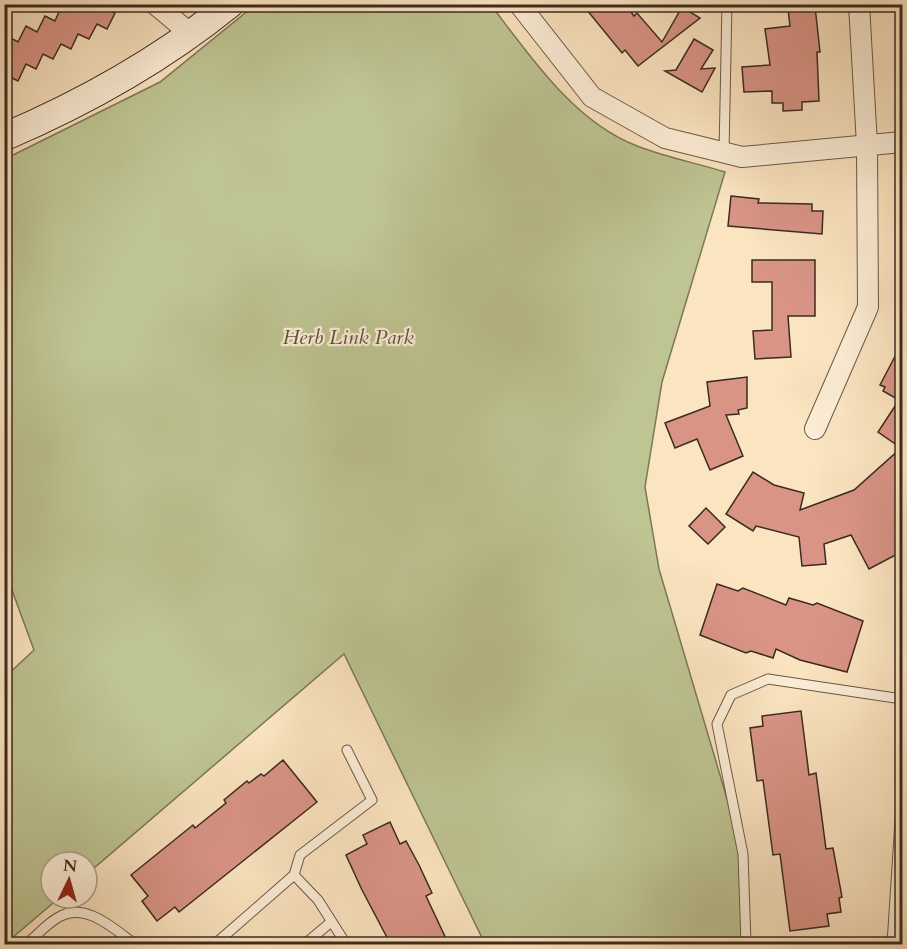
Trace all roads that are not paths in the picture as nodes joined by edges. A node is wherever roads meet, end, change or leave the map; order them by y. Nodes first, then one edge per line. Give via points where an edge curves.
1 (155, 4) edge
2 (230, 4) edge
3 (519, 4) edge
4 (728, 4) edge
5 (859, 4) edge
6 (192, 35) junction
7 (4, 137) edge
8 (903, 142) edge
9 (867, 145) junction
10 (724, 153) junction
11 (815, 429) dead end
12 (903, 699) edge
13 (347, 750) dead end
14 (903, 789) edge
15 (294, 875) junction
16 (332, 922) junction
17 (26, 945) edge
18 (135, 945) edge
19 (216, 945) edge
20 (305, 945) edge
21 (346, 945) edge
22 (746, 945) edge
23 (892, 945) edge

1 - 6 street
2 - 6 street
3 - 10 street via 592,97 665,138
4 - 10 lane
5 - 9 street
6 - 7 street via 111,86
8 - 9 street
9 - 10 street via 742,157
9 - 11 street via 868,307
12 - 22 lane via 768,679 731,695 717,724 743,854
13 - 15 lane via 372,800 300,855
14 - 23 lane
15 - 16 lane
15 - 19 lane
16 - 20 lane
16 - 21 lane
17 - 18 lane via 60,916 78,912 96,917

